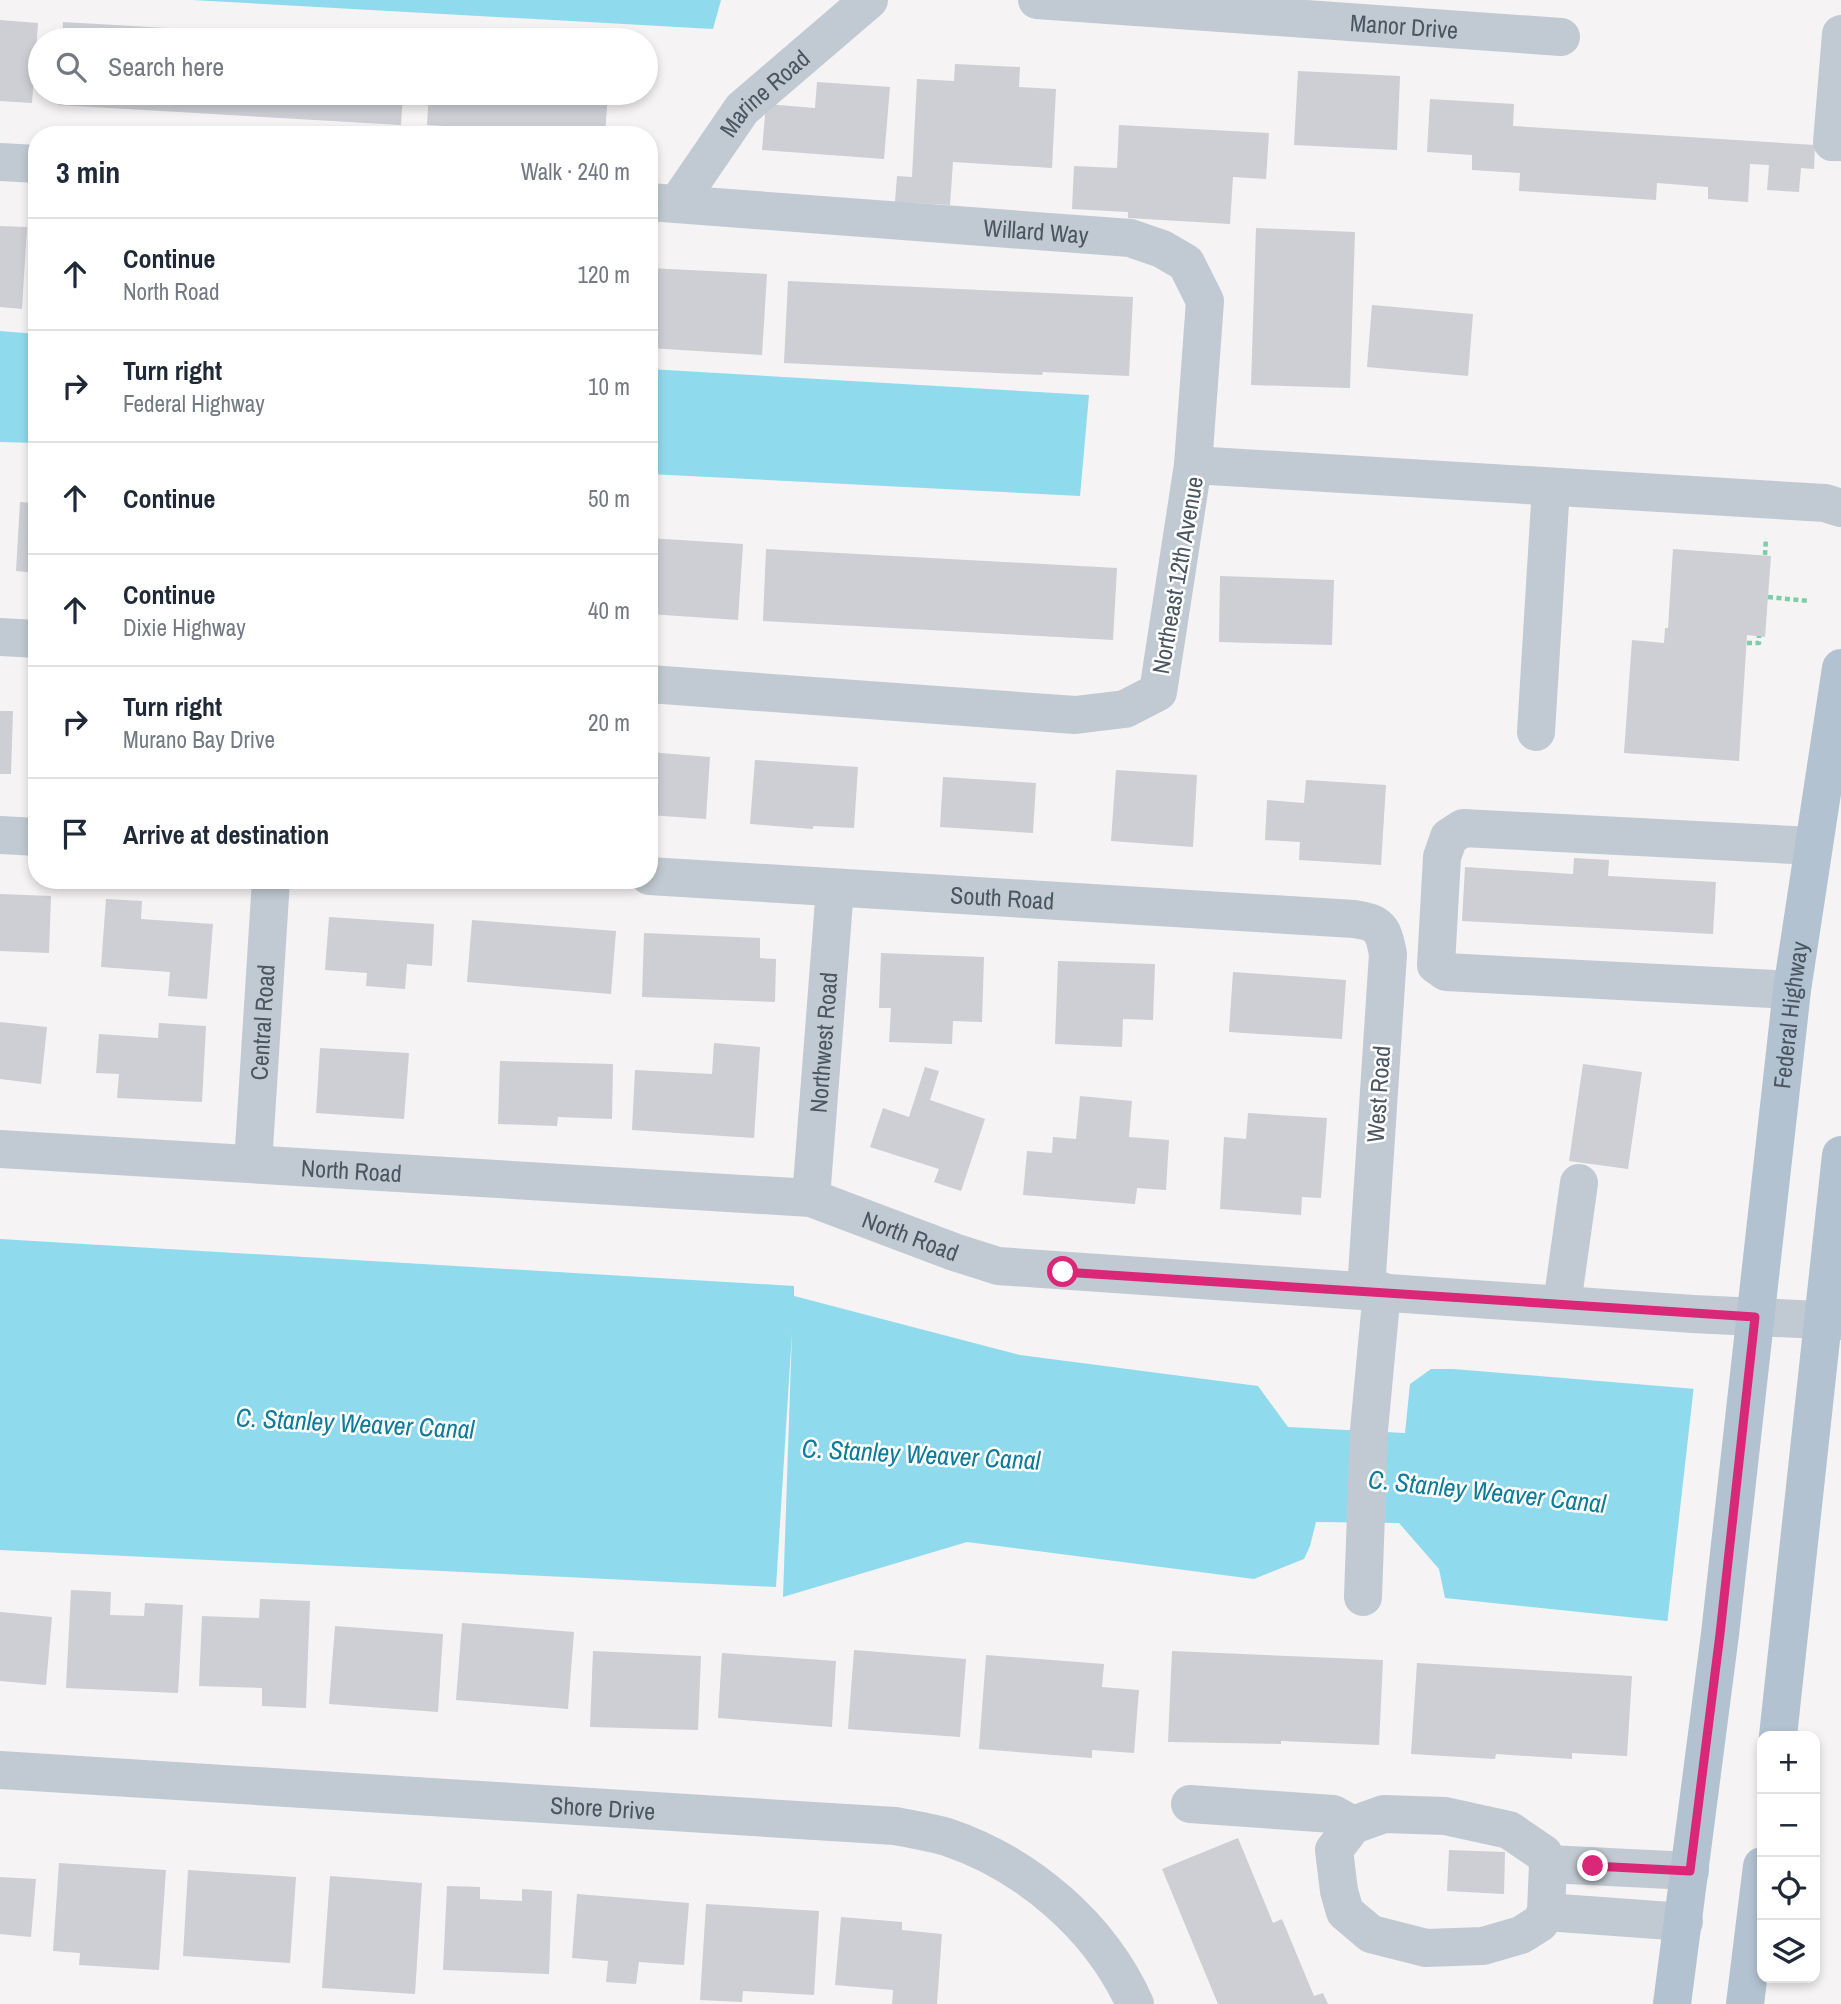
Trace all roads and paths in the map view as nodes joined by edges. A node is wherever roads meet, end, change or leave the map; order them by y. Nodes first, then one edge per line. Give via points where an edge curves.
1 (869, 0) edge
2 (1037, 0) edge
3 (1841, 34) edge
4 (1561, 37) dead end
5 (1841, 142) edge
6 (0, 162) edge
7 (28, 164) edge
8 (663, 203) edge
9 (1193, 465) junction
10 (1551, 486) junction
11 (1841, 508) edge
12 (1766, 538) dead end
13 (1765, 555) dead end
14 (1768, 597) dead end
15 (1809, 601) dead end
16 (1759, 636) dead end
17 (0, 637) edge
18 (28, 639) edge
19 (1746, 643) dead end
20 (1841, 668) edge
21 (658, 685) edge
22 (1536, 732) dead end
23 (0, 835) edge
24 (28, 837) edge
25 (1813, 846) junction
26 (658, 877) edge
27 (835, 888) junction
28 (270, 889) edge
29 (1354, 919) joint
30 (1792, 990) junction
31 (0, 1149) edge
32 (253, 1164) junction
33 (1840, 1176) edge
34 (1579, 1183) dead end
35 (811, 1198) junction
36 (1374, 1290) junction
37 (1562, 1304) junction
38 (1755, 1317) junction
39 (1832, 1320) edge
40 (1363, 1597) dead end
41 (1779, 1731) edge
42 (0, 1770) edge
43 (1190, 1804) dead end
44 (1353, 1825) junction
45 (1546, 1859) junction
46 (1690, 1871) junction
47 (1757, 1907) edge
48 (1543, 1917) junction
49 (1684, 1922) junction
50 (1135, 2004) edge
51 (1672, 2004) edge
52 (1745, 2004) edge

1 - 8 street, Marine Road via 742,110
2 - 4 street, Manor Drive
3 - 5 street via 1832,142
6 - 7 street
8 - 9 street, Willard Way via 1130,238 1156,248 1186,263 1205,301
9 - 10 street, Northeast 12th Avenue
9 - 21 street, Northeast 12th Avenue via 1158,692 1125,709 1075,715
10 - 11 street, Northeast 12th Avenue via 1825,503
10 - 22 street
12 - 13 path
14 - 15 path
16 - 19 path via 1759,643
17 - 18 street
20 - 25 main road, Federal Highway
23 - 24 street
25 - 30 main road, Federal Highway
25 - 30 street via 1463,828 1449,837 1442,857 1436,965 1446,972
26 - 27 street, South Road
27 - 29 street, South Road
27 - 35 street, Northwest Road
28 - 32 street, Central Road
29 - 36 street, West Road via 1373,922 1384,933 1388,954
30 - 38 main road, Federal Highway
31 - 32 street, North Road
32 - 35 street, North Road
33 - 39 main road
34 - 37 street
35 - 36 street, North Road via 998,1266
36 - 37 street, North Road
36 - 40 street, West Road
37 - 38 street, North Road
38 - 39 street, North Road
38 - 46 main road, Federal Highway
39 - 41 main road via 1818,1373
42 - 50 street, Shore Drive via 894,1825 946,1837 995,1858 1040,1886 1097,1942
43 - 44 street via 1334,1814
44 - 45 street via 1384,1814 1445,1816 1509,1830
44 - 48 street via 1334,1850 1339,1891 1345,1912 1371,1934 1426,1948 1483,1946 1521,1935
45 - 46 street
45 - 48 street
46 - 49 main road, Federal Highway
47 - 52 main road
48 - 49 street
49 - 51 main road, Federal Highway

